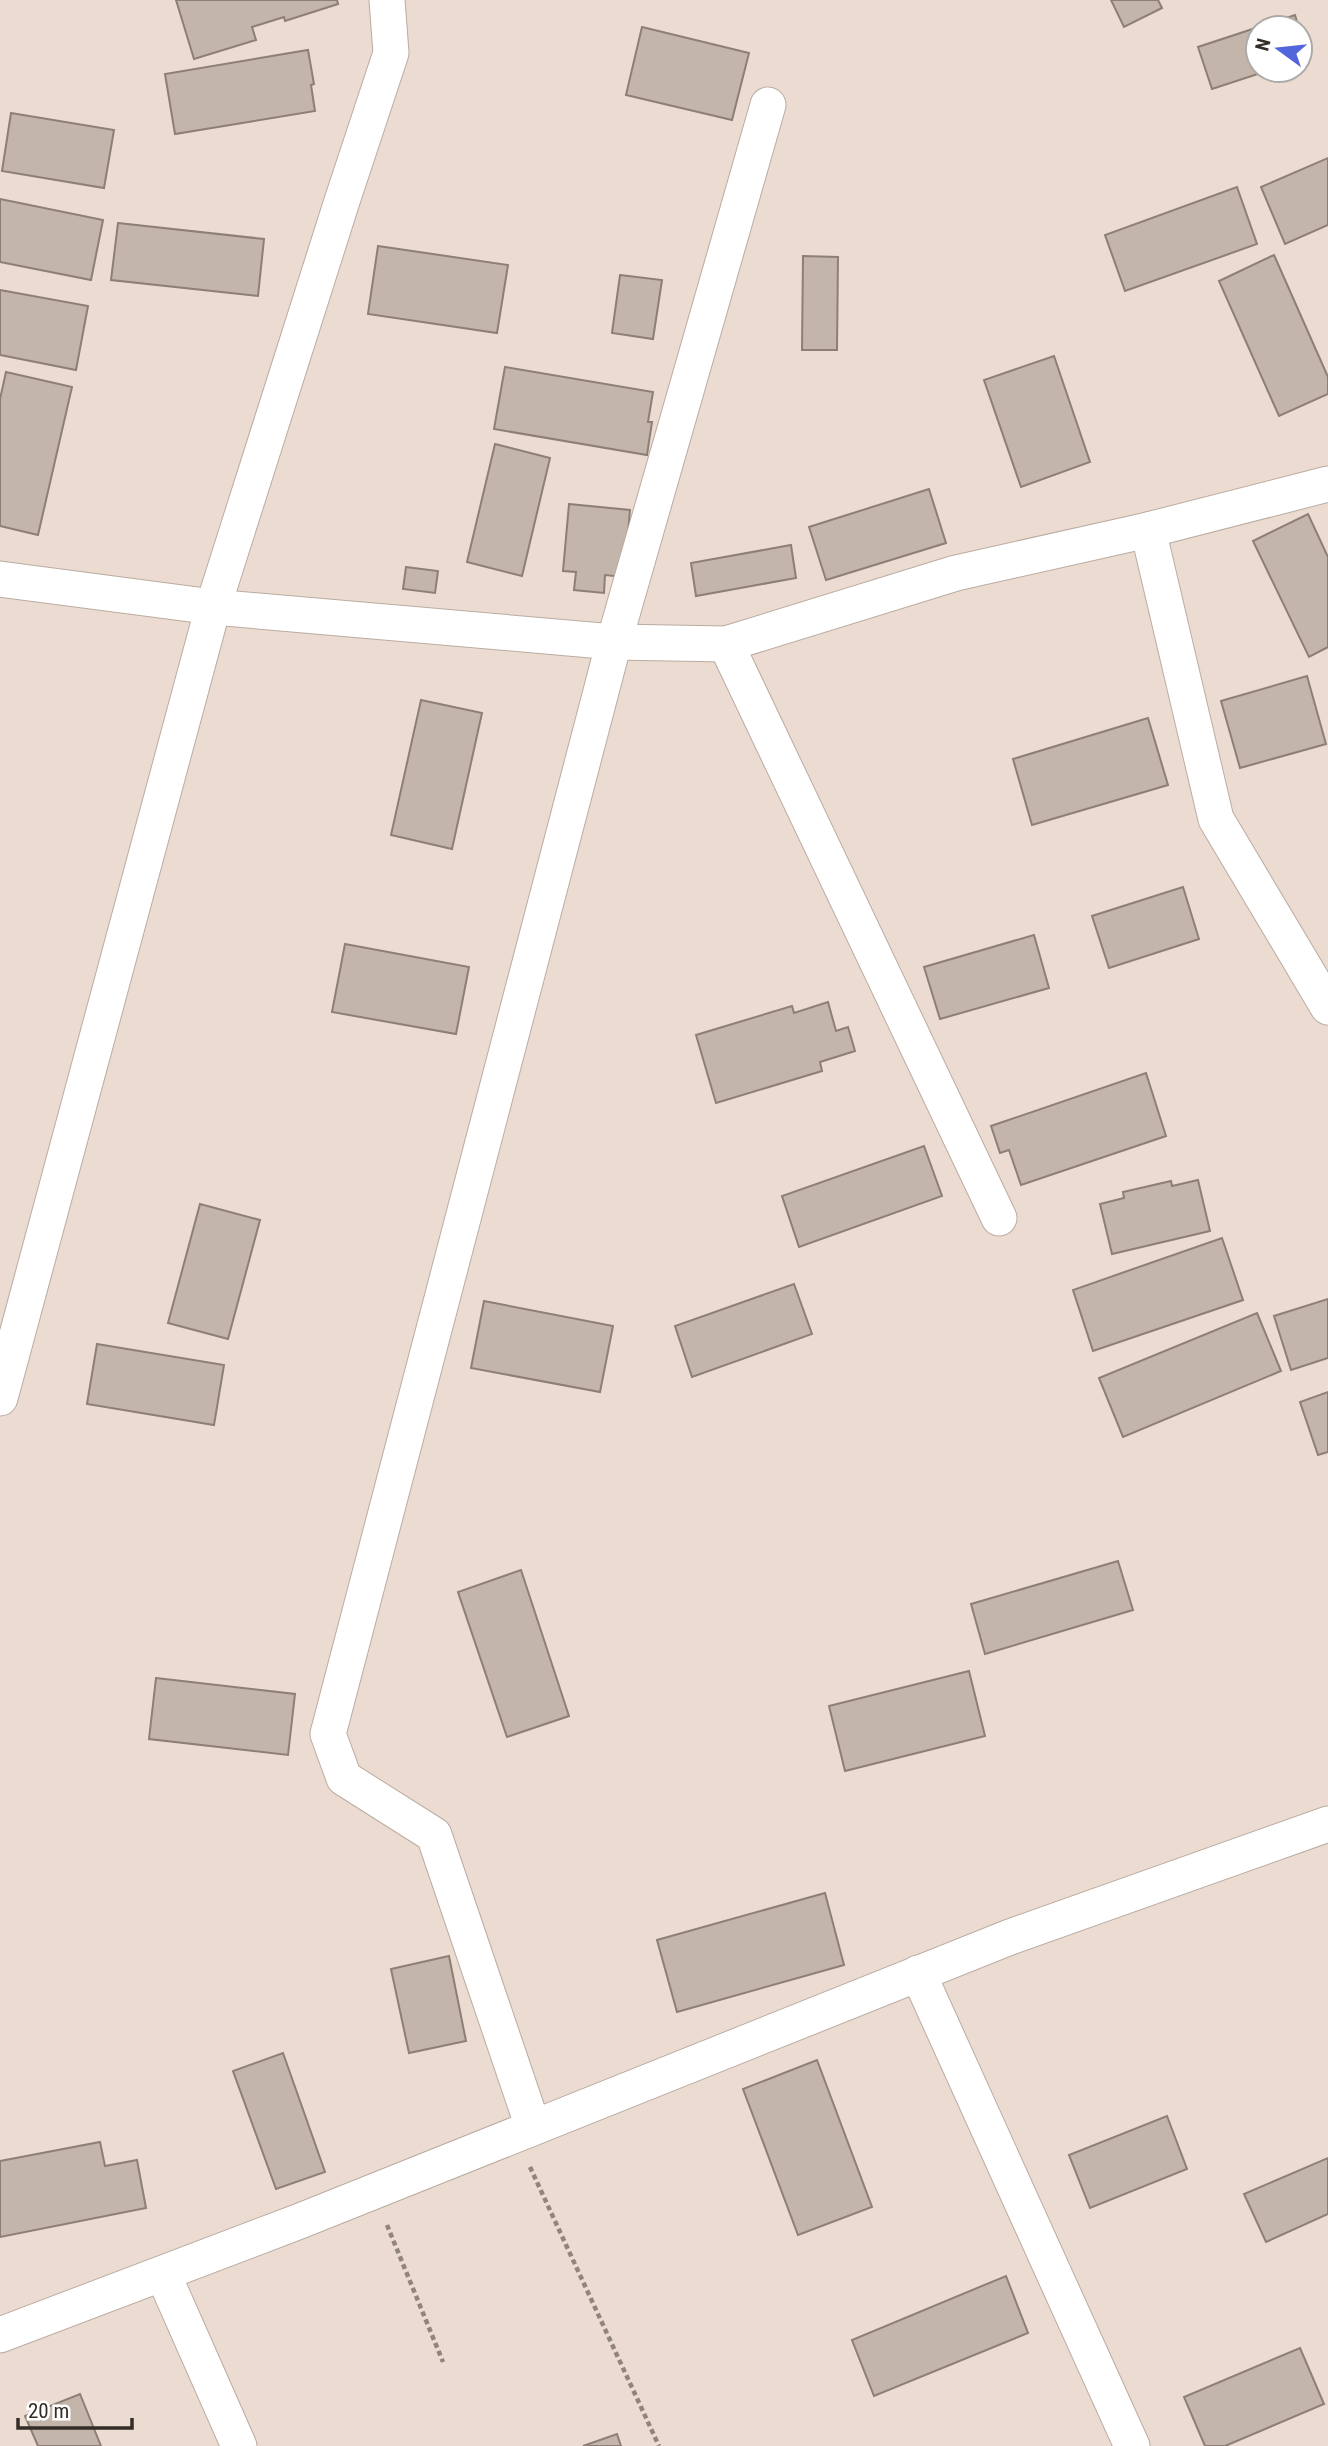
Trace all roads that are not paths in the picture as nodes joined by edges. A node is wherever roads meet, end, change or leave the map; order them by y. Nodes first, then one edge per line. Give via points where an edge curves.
1 (387, 0) edge
2 (768, 104) dead end
3 (1328, 484) edge
4 (1148, 530) junction
5 (0, 579) edge
6 (213, 607) junction
7 (614, 642) junction
8 (726, 644) junction
9 (1328, 1007) edge
10 (999, 1218) dead end
11 (0, 1398) edge
12 (1328, 1824) edge
13 (918, 1973) junction
14 (524, 2131) junction
15 (163, 2274) junction
16 (0, 2335) edge
17 (239, 2446) edge
18 (1132, 2446) edge

1 - 6 street via 391,53
2 - 7 street
3 - 4 street
4 - 8 street via 957,573
4 - 9 street via 1216,819
5 - 6 street
6 - 7 street
6 - 11 street
7 - 8 street
7 - 14 street via 328,1734 344,1778 433,1835
8 - 10 street
12 - 13 street
13 - 14 street
13 - 18 street
14 - 15 street
15 - 16 street
15 - 17 street

